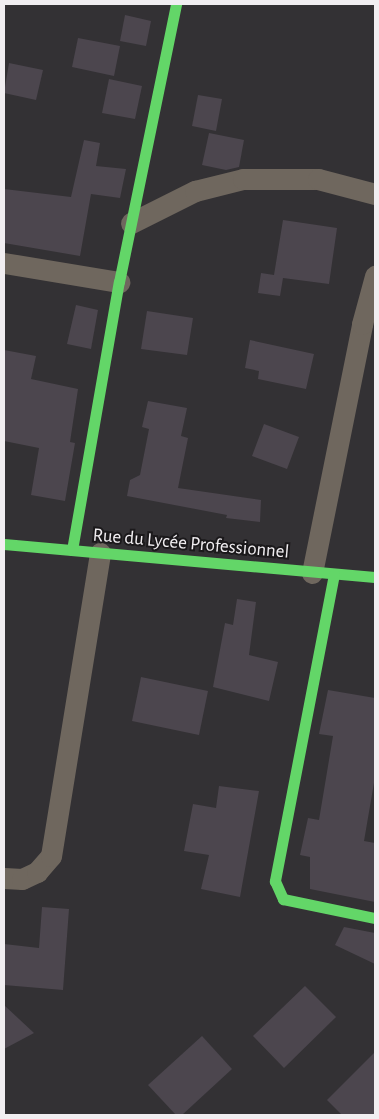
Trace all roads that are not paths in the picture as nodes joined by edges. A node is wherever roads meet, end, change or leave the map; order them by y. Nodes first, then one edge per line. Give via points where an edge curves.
1 (176, 4) edge
2 (375, 194) edge
3 (131, 223) junction
4 (4, 263) edge
5 (375, 276) edge
6 (119, 282) junction
7 (4, 544) edge
8 (72, 550) junction
9 (100, 553) junction
10 (312, 573) junction
11 (334, 574) junction
12 (375, 577) edge
13 (4, 878) edge
14 (375, 918) edge

1 - 3 street
2 - 3 street via 318,179 243,179 194,191
3 - 6 street
4 - 6 street
5 - 10 street via 362,324
6 - 8 street
7 - 8 street, Rue du Lycée Professionnel
8 - 9 street, Rue du Lycée Professionnel
9 - 10 street, Rue du Lycée Professionnel
9 - 13 street via 51,856 37,872 22,879
10 - 11 street, Rue du Lycée Professionnel
11 - 12 street, Rue du Lycée Professionnel
11 - 14 street via 275,881 283,899

